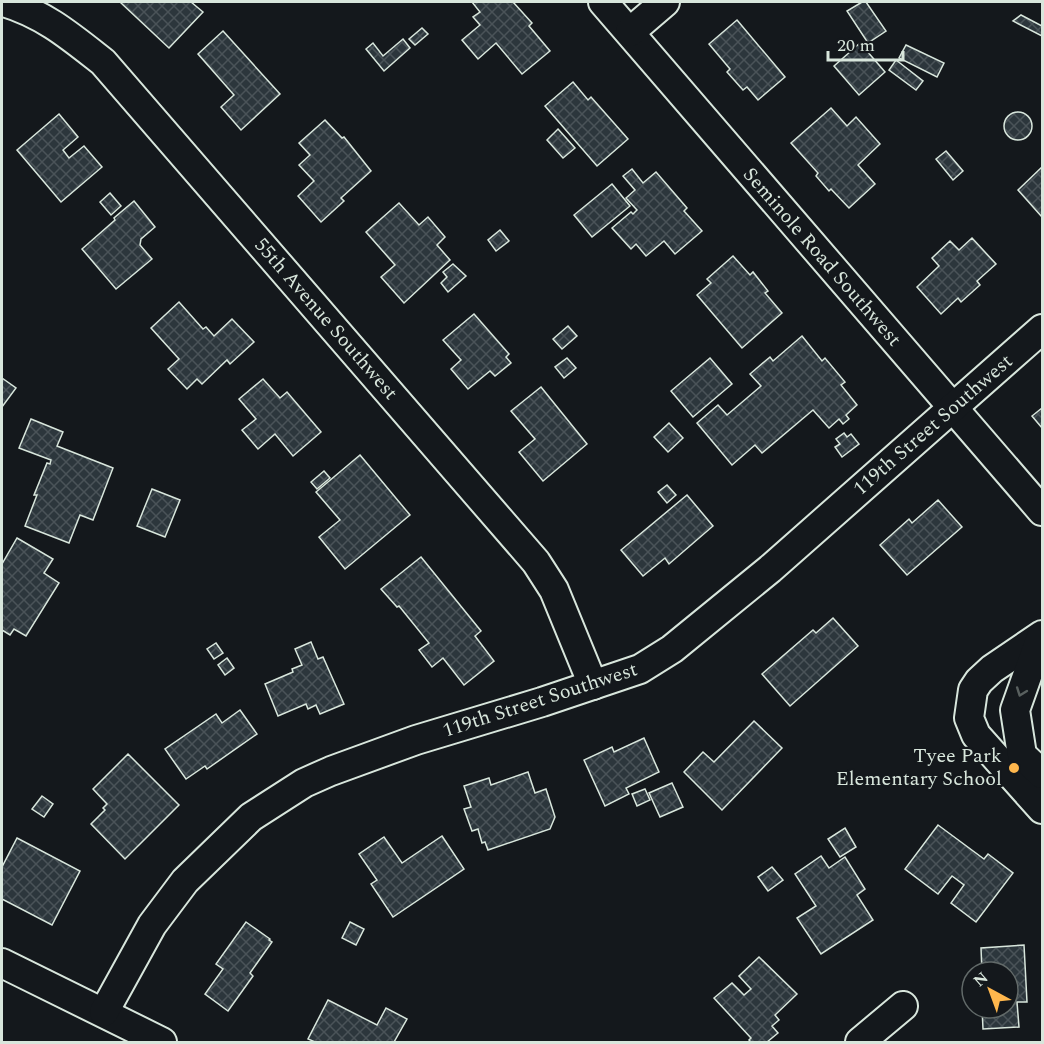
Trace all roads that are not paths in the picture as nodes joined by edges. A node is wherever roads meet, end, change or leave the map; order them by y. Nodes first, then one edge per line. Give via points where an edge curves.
1 (4, 2) edge
2 (603, 2) edge
3 (665, 2) edge
4 (630, 32) junction
5 (1042, 329) edge
6 (952, 408) junction
7 (1042, 512) edge
8 (1042, 637) edge
9 (593, 685) junction
10 (1042, 774) edge
11 (1042, 809) edge
12 (2, 963) edge
13 (903, 1006) dead end
14 (104, 1012) junction
15 (162, 1042) edge
16 (860, 1042) edge

1 - 9 street, 55th Avenue Southwest via 62,28 103,62 330,321 536,561 554,590
2 - 4 street, Seminole Road Southwest
3 - 4 street
4 - 6 street, Seminole Road Southwest
5 - 6 street, 119th Street Southwest
6 - 7 street, Seminole Road Southwest
6 - 9 street, 119th Street Southwest via 770,569 672,648 640,669
8 -> 10 street via 1015,710 1022,755
8 - 11 street via 980,681 973,690 969,718 976,735
9 - 14 street, 119th Street Southwest via 416,740 331,771 277,799 251,817 184,881 152,925
12 - 14 street
13 - 16 street
14 - 15 street

